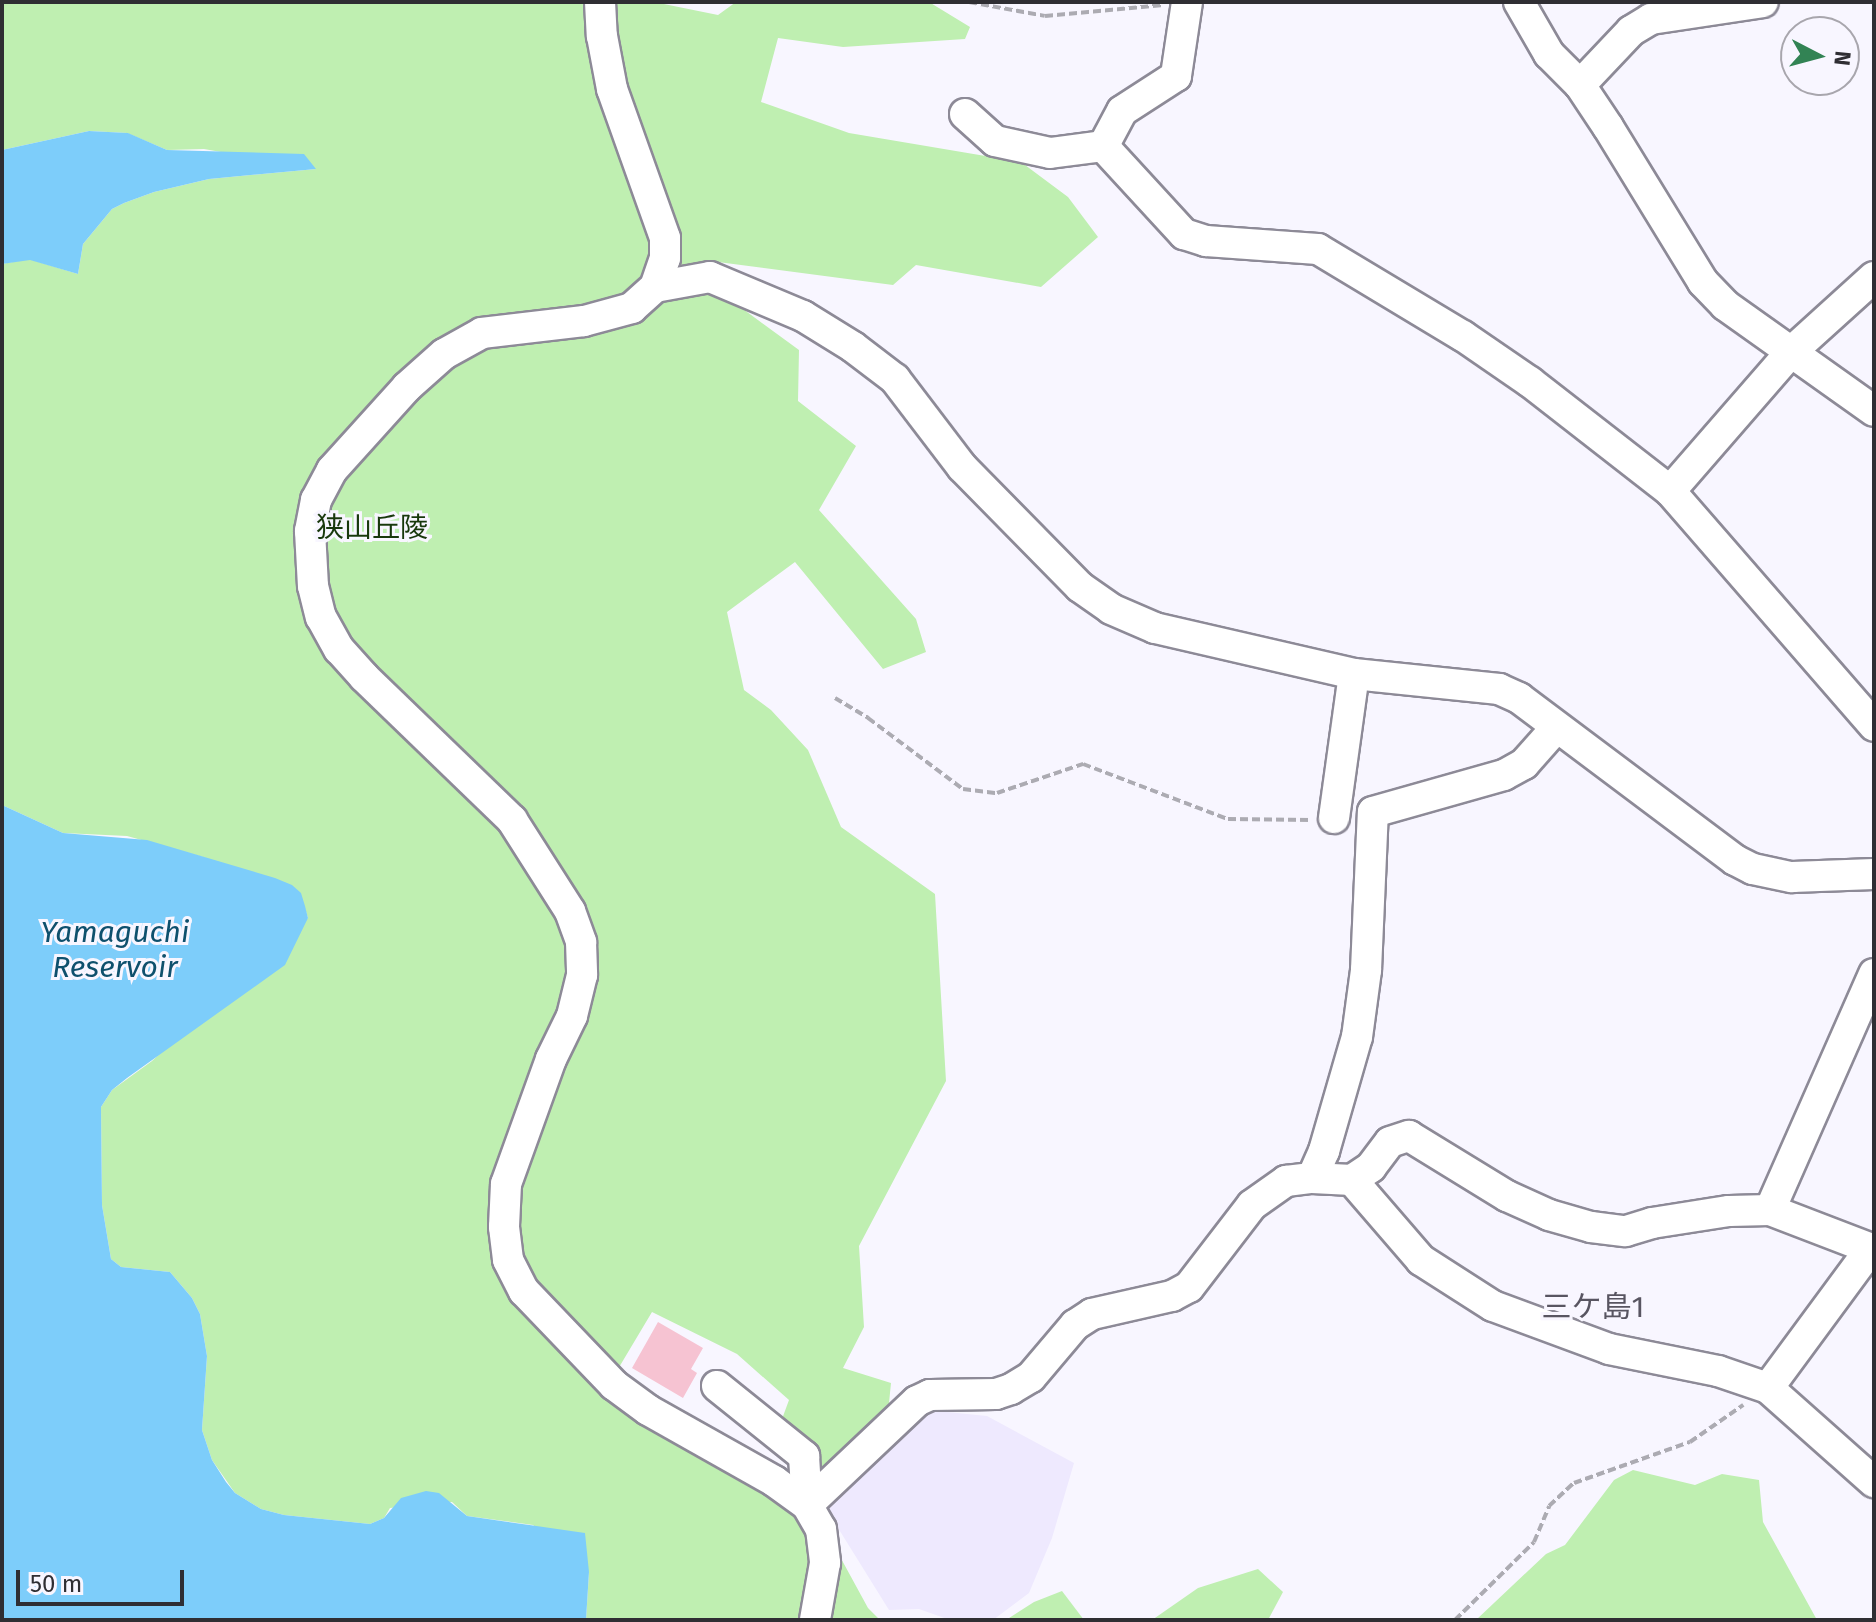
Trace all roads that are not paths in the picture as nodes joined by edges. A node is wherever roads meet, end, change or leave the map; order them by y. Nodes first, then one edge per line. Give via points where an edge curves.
1 (600, 2) edge
2 (1186, 2) edge
3 (1519, 2) edge
4 (1763, 2) edge
5 (1580, 85) junction
6 (965, 114) dead end
7 (1103, 146) junction
8 (1874, 277) edge
9 (655, 287) junction
10 (1790, 353) junction
11 (1874, 411) edge
12 (1670, 491) junction
13 (1354, 674) junction
14 (1874, 726) edge
15 (1556, 728) junction
16 (1334, 818) road end
17 (1874, 874) edge
18 (1874, 974) edge
19 (1312, 1178) junction
20 (1352, 1180) junction
21 (1770, 1210) junction
22 (1874, 1251) edge
23 (717, 1386) dead end
24 (1768, 1388) junction
25 (1874, 1482) edge
26 (807, 1505) junction
27 (815, 1620) edge

1 - 9 street via 612,89 665,238
2 - 7 street via 1176,76 1122,111
3 - 5 street via 1549,54
4 - 5 street via 1651,19 1631,31
5 - 10 street via 1703,282
6 - 7 street via 995,141 1050,153
7 - 12 street via 1184,234 1206,241 1318,249 1530,382
8 - 10 street
9 - 13 street via 710,277 803,316 853,347 895,379 962,467 1080,587 1111,609 1155,628
9 - 26 street via 632,308 584,321 482,333 444,354 332,470 316,500 310,531 313,586 321,617 339,649 512,820 570,911 581,942 582,975 572,1016 506,1184 508,1260 524,1291 578,1351 637,1402
10 - 11 street
10 - 12 street
12 - 14 street
13 - 15 street via 1499,689
13 - 16 street
15 - 17 street via 1753,869 1792,877
15 - 19 street via 1524,764 1504,775 1373,812 1366,970 1357,1037
18 - 21 street
19 - 20 street
19 - 26 street via 1286,1181 1252,1205 1189,1287 1172,1296 1092,1314 1075,1325 1031,1377 1011,1389 930,1395 917,1401
20 - 21 street via 1371,1167 1390,1142 1409,1136 1507,1196 1591,1227 1626,1231 1729,1211
20 - 24 street via 1421,1260 1493,1306 1609,1349 1718,1371
21 - 22 street
22 - 24 street
23 - 26 street via 804,1456
24 - 25 street
26 - 27 street via 821,1529 825,1563

